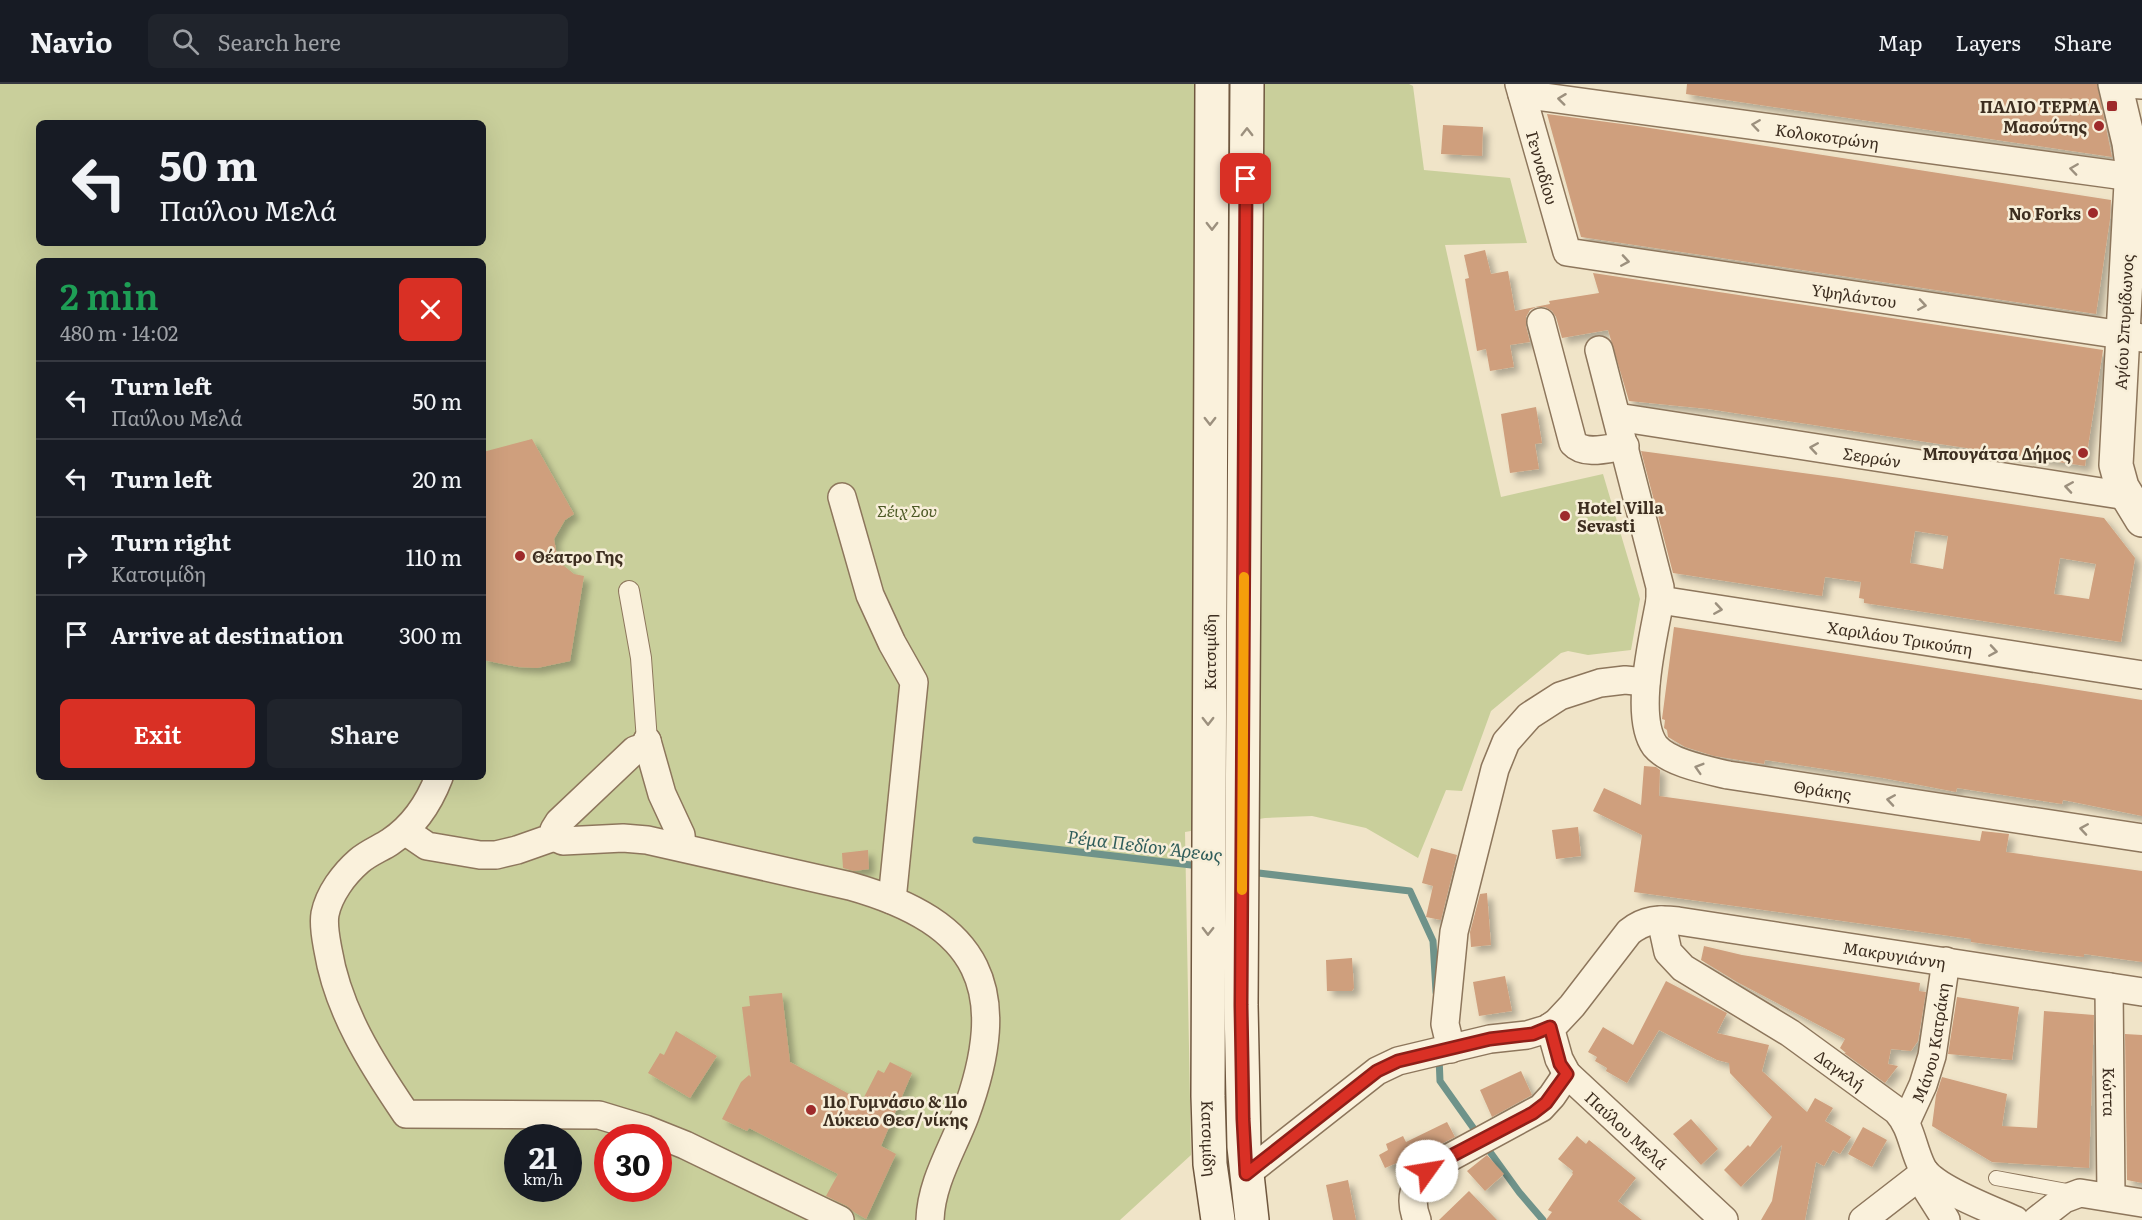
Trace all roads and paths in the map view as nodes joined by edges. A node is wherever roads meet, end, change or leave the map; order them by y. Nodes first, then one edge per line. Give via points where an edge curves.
1 (1212, 84) edge
2 (1247, 84) edge
3 (2115, 84) edge
4 (2126, 84) edge
5 (2142, 86) edge
6 (1520, 89) edge
7 (1628, 96) edge
8 (2132, 177) junction
9 (2135, 244) edge
10 (1567, 252) joint
11 (1541, 322) dead end
12 (2132, 337) edge
13 (1599, 350) dead end
14 (1617, 417) junction
15 (1625, 446) junction
16 (842, 496) dead end
17 (2134, 508) edge
18 (629, 591) dead end
19 (1660, 600) junction
20 (2142, 675) edge
21 (1646, 682) junction
22 (647, 741) junction
23 (437, 780) edge
24 (405, 831) junction
25 (554, 837) junction
26 (2142, 838) edge
27 (682, 847) junction
28 (892, 900) junction
29 (1654, 920) junction
30 (1946, 961) junction
31 (2109, 987) junction
32 (2142, 992) edge
33 (1550, 1027) junction
34 (1442, 1051) junction
35 (1567, 1074) junction
36 (1906, 1122) junction
37 (1925, 1172) junction
38 (1246, 1174) junction
39 (1996, 1178) dead end
40 (2080, 1193) junction
41 (2111, 1197) junction
42 (2142, 1203) edge
43 (840, 1220) edge
44 (930, 1220) edge
45 (1218, 1220) edge
46 (1252, 1220) edge
47 (1417, 1220) edge
48 (1724, 1220) edge
49 (1863, 1220) edge
50 (1946, 1220) edge
51 (2015, 1220) edge
52 (2037, 1220) edge

1 -> 45 main road, Κατσιμίδη via 1208,1129
38 -> 2 main road, Κατσιμίδη via 1242,842
3 - 8 main road, Αγίου Σπυρίδωνος via 2131,153
4 - 5 street
7 -> 6 street, Κολοκοτρώνη
6 - 10 street, Γενναδίου
8 -> 7 street, Κολοκοτρώνη
8 - 9 main road, Αγίου Σπυρίδωνος
9 - 12 main road, Αγίου Σπυρίδωνος
10 -> 12 street, Υψηλάντου
11 - 15 street via 1573,443 1588,450
12 - 17 main road, Αγίου Σπυρίδωνος via 2116,460 2119,479
13 - 14 street, Θράκης
14 - 15 street, Θράκης
17 -> 14 street, Σερρών
15 - 19 street, Θράκης via 1658,577
16 - 28 street via 870,595 914,682
18 - 22 street via 641,658
19 -> 20 street, Χαριλάου Τρικούπη
19 - 21 street, Θράκης
26 -> 21 street, Θράκης via 1699,768 1670,757 1656,746 1646,726
21 - 34 street via 1615,680 1573,690 1538,709 1506,742 1495,769 1454,932
22 - 25 street via 645,747 635,750 554,828
22 - 27 street
23 - 24 street via 414,823
24 - 25 street via 426,846 480,855 506,853
24 - 43 street via 360,859 339,884 325,915 325,934 339,996 382,1079 406,1114 599,1115 685,1145
25 - 27 street via 563,841 632,838
27 - 28 street via 849,886
28 - 44 street via 930,921 961,945 977,972 985,1002 985,1037 979,1068 965,1116 936,1188
29 - 30 street, Μακρυγιάννη
29 - 33 street via 1629,932 1585,990
29 - 36 street, Δαγκλή via 1668,952 1683,968 1790,1033 1883,1100
30 - 31 street, Μακρυγιάννη
30 - 36 street, Μάνου Κατράκη via 1930,1062
31 - 32 street, Μακρυγιάννη
31 - 41 street, Κώττα
33 - 34 street via 1533,1034
33 - 35 street, Παύλου Μελά via 1560,1064
34 - 38 street via 1398,1061 1377,1071
35 - 47 street via 1541,1108 1430,1169 1415,1185 1412,1198
35 - 48 street, Παύλου Μελά
36 - 37 street, Δαγκλή
37 - 49 street
37 - 50 street via 1927,1190
37 - 51 street via 1952,1191
38 - 46 main road, Κατσιμίδη
39 - 40 lane
40 - 41 street
40 - 52 street via 2064,1199
41 - 42 street

